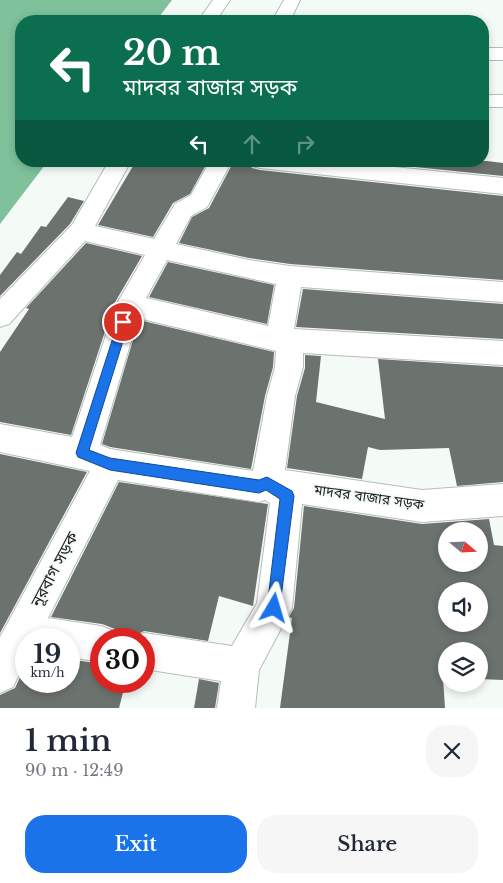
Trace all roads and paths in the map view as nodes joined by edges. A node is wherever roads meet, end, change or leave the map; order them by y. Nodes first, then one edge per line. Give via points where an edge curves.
1 (222, 0) edge
2 (292, 0) edge
3 (211, 15) edge
4 (284, 15) edge
5 (489, 54) edge
6 (503, 54) edge
7 (489, 100) edge
8 (503, 101) edge
9 (117, 167) edge
10 (218, 167) edge
11 (318, 167) edge
12 (503, 186) edge
13 (80, 231) junction
14 (160, 250) junction
15 (290, 276) junction
16 (503, 292) edge
17 (129, 305) junction
18 (0, 316) edge
19 (285, 341) junction
20 (503, 353) edge
21 (0, 438) edge
22 (96, 458) junction
23 (267, 483) junction
24 (503, 500) edge
25 (22, 628) edge
26 (15, 642) edge
27 (155, 653) edge
28 (240, 666) junction
29 (0, 674) edge
30 (236, 708) edge

1 - 3 street
2 - 4 street
5 - 6 street
7 - 8 street
9 - 13 street
10 - 14 street, নূরবাগ সড়ক via 199,201 183,210
11 - 12 street
13 - 14 street
13 - 18 street
14 - 15 street
14 - 17 street, নূরবাগ সড়ক
15 - 16 street
15 - 19 street
17 - 19 street
17 - 22 street, নূরবাগ সড়ক
19 - 20 street
19 - 23 street via 289,367
21 - 22 street, মাদবর বাজার সড়ক
22 - 23 street, মাদবর বাজার সড়ক via 259,486
22 - 25 street, নূরবাগ সড়ক
23 - 24 street, মাদবর বাজার সড়ক via 422,506
23 - 28 street via 287,496 274,608
26 - 29 street, নূরবাগ সড়ক
27 - 28 street
28 - 30 street

